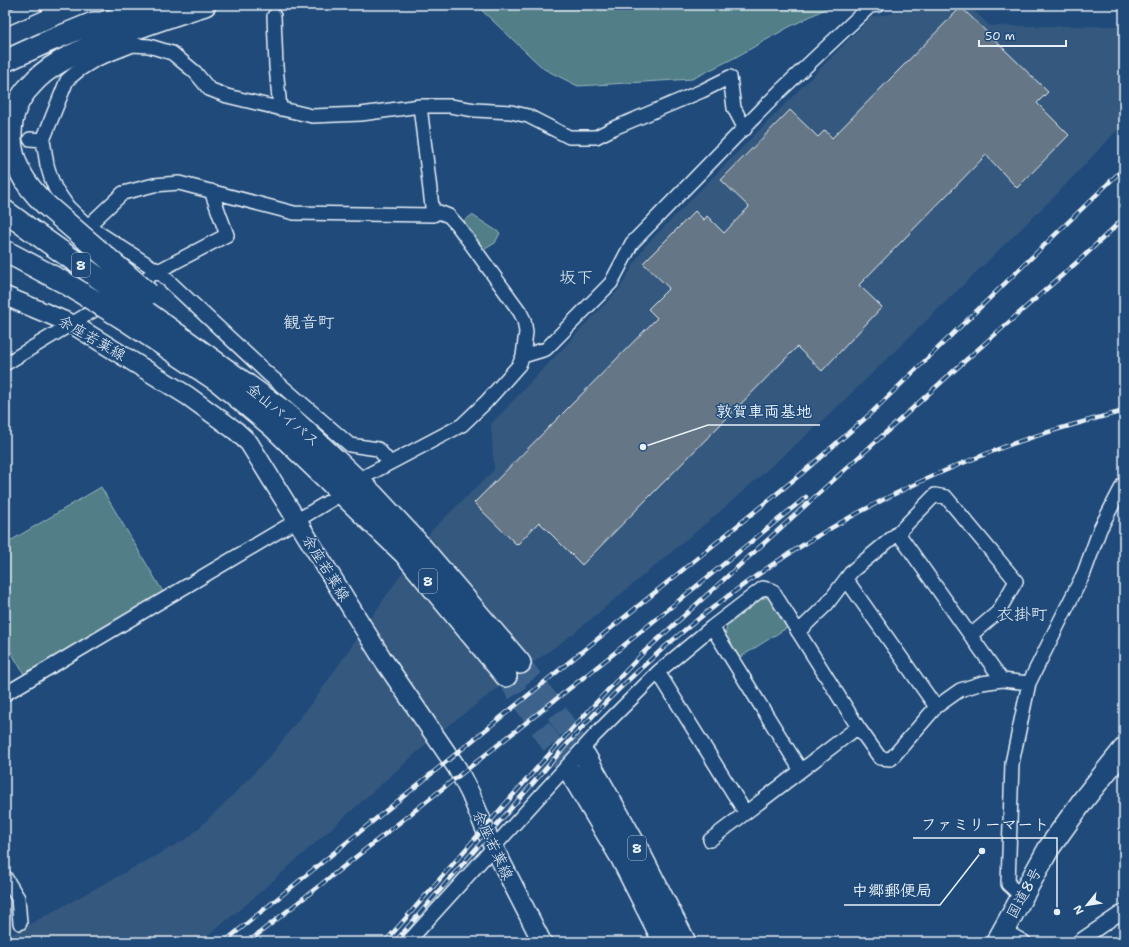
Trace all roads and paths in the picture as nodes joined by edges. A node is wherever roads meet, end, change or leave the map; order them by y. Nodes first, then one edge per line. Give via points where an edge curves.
1 (37, 5) edge
2 (122, 5) edge
3 (163, 5) edge
4 (205, 5) edge
5 (878, 5) edge
6 (274, 16) tunnel mouth
7 (5, 19) edge
8 (101, 23) junction
9 (5, 50) edge
10 (5, 61) edge
11 (5, 69) edge
12 (420, 106) junction
13 (280, 109) junction
14 (745, 129) junction
15 (30, 140) dead end
16 (43, 140) junction
17 (211, 191) junction
18 (5, 211) edge
19 (433, 215) junction
20 (88, 226) junction
21 (16, 227) edge
22 (5, 251) edge
23 (158, 271) junction
24 (5, 296) edge
25 (136, 308) junction
26 (72, 324) junction
27 (523, 356) junction
28 (5, 364) edge
29 (390, 463) junction
30 (1124, 483) edge
31 (350, 487) junction
32 (296, 520) junction
33 (898, 533) junction
34 (846, 579) junction
35 (712, 627) junction
36 (798, 632) junction
37 (971, 635) junction
38 (513, 669) tunnel mouth
39 (658, 672) junction
40 (1002, 680) junction
41 (1030, 683) junction
42 (5, 694) edge
43 (936, 707) junction
44 (858, 727) junction
45 (1124, 749) edge
46 (585, 756) tunnel mouth
47 (800, 769) junction
48 (571, 773) tunnel mouth
49 (745, 812) junction
50 (710, 840) dead end
51 (493, 847) junction
52 (5, 877) edge
53 (1021, 896) junction
54 (1124, 911) edge
55 (20, 923) dead end
56 (1000, 936) edge
57 (408, 942) edge
58 (542, 942) edge
59 (664, 942) edge
60 (685, 942) edge
61 (1024, 942) edge
62 (1078, 942) edge

1 - 7 street
2 - 9 highway via 98,11
3 - 8 highway
4 - 25 highway, bridge via 88,47 50,68 30,85 16,106 12,118 11,146 20,175
5 - 14 street via 870,6 780,91
6 - 13 street
8 - 10 highway via 93,23
8 - 11 highway
12 - 13 street via 361,114 312,116
12 - 14 street via 511,112 528,116 569,137 596,137 730,77 734,108
12 - 19 street
13 - 16 street via 209,89 196,72 172,53 150,46 133,46 95,60 67,80
14 - 27 street via 632,243 611,283 546,349
15 - 16 street
16 - 20 street via 47,165 56,188 68,207
17 - 19 street via 294,213
17 - 20 street via 179,182 123,193
17 - 23 street via 227,235
18 - 21 highway, 金山バイパス / 8
19 - 27 street via 438,212 449,216 458,226 520,312 526,332
20 - 23 street
21 - 25 highway, 金山バイパス / 8, bridge
22 - 25 highway, 金山バイパス / 8, bridge via 60,281
23 - 26 street
23 - 29 street via 268,374 350,445 378,448
24 - 26 main road, 余座若葉線
25 - 31 highway, 金山バイパス / 8 via 171,342
25 - 31 highway, 金山バイパス / 8 via 286,414
26 - 28 street
26 - 32 main road, 余座若葉線 via 188,396 236,431 249,443
27 - 29 street via 519,365 462,425
29 - 31 street
30 - 41 street via 1100,530 1084,573
31 - 32 street
31 - 38 highway, 金山バイパス / 8 via 405,554
32 - 42 street
32 - 51 main road, 余座若葉線 via 382,658 457,768
33 - 34 street via 852,571
33 - 37 street
33 - 37 street via 935,495 946,497 1016,581 998,612
34 - 36 street via 828,604
34 - 43 street
35 - 36 street via 763,588 772,590
35 - 39 street
35 - 47 street
36 - 44 street
37 - 40 street
39 - 49 street
39 - 51 street via 595,735
40 - 41 street
40 - 43 street via 960,690
41 - 53 street via 1012,763 1008,884
43 - 44 street via 891,759 880,758
44 - 47 street
45 - 53 highway, 国道8号 via 1049,848
46 - 60 highway, 8 via 638,850
47 - 49 street
48 - 59 highway, 8 via 622,859
49 - 50 street
51 - 57 street
51 - 58 main road, 余座若葉線
52 - 55 street via 18,898
53 - 56 highway, 国道8号
54 - 62 street
56 - 61 street

